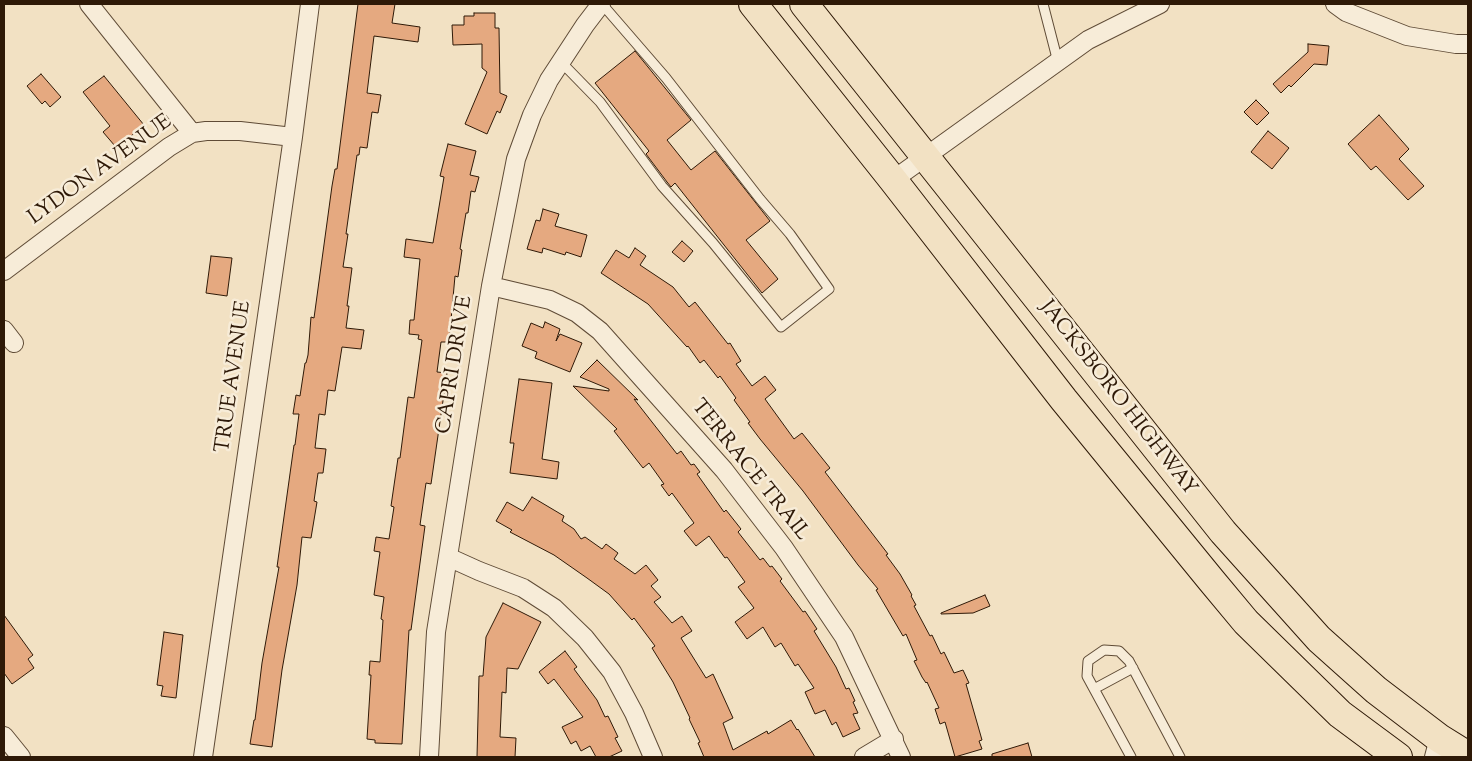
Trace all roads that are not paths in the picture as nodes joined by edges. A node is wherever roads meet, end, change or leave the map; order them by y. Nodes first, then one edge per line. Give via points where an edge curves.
1 (89, 4) edge
2 (310, 4) edge
3 (602, 4) edge
4 (753, 4) edge
5 (804, 4) edge
6 (1042, 4) edge
7 (1160, 4) edge
8 (1335, 4) edge
9 (1468, 44) edge
10 (561, 62) junction
11 (1058, 62) junction
12 (192, 133) junction
13 (293, 137) junction
14 (926, 157) junction
15 (893, 180) junction
16 (4, 271) edge
17 (491, 286) junction
18 (448, 557) junction
19 (1133, 668) junction
20 (1094, 689) junction
21 (4, 736) edge
22 (894, 739) junction
23 (1436, 747) edge
24 (1468, 756) edge
25 (21, 757) edge
26 (202, 757) edge
27 (429, 757) edge
28 (653, 757) edge
29 (864, 757) edge
30 (901, 757) edge
31 (1131, 757) edge
32 (1180, 757) edge
33 (1398, 757) edge

1 - 12 street
2 - 13 street, TRUE AVENUE
3 - 10 street, CAPRI DRIVE
3 - 10 lane via 666,78 830,289 782,327 714,243 662,186 600,102
4 - 15 main road, JACKSBORO HIGHWAY
5 - 14 main road, JACKSBORO HIGHWAY
6 - 11 lane
7 - 11 street via 1088,40
8 - 9 street via 1346,12 1407,36
10 - 17 street, CAPRI DRIVE via 532,115 516,159
11 - 14 street
12 - 13 street, LYDON AVENUE via 240,131
12 - 16 street, LYDON AVENUE
13 - 26 street, TRUE AVENUE
14 - 15 street
14 - 23 main road, JACKSBORO HIGHWAY via 1222,532 1319,639
15 - 33 main road, JACKSBORO HIGHWAY via 1064,400 1246,622 1340,714
17 - 18 street, CAPRI DRIVE
17 - 22 street, TERRACE TRAIL via 550,300 577,313 600,331 724,470 784,548 844,637
18 - 27 street, CAPRI DRIVE via 436,632
18 - 28 street via 523,588 554,608 579,632 612,672
19 - 20 lane
19 - 20 lane via 1119,651 1104,650 1088,661 1087,676
19 - 32 lane
20 - 31 lane
21 - 25 street
22 - 29 street
22 - 30 street, TERRACE TRAIL
23 - 24 main road, JACKSBORO HIGHWAY

